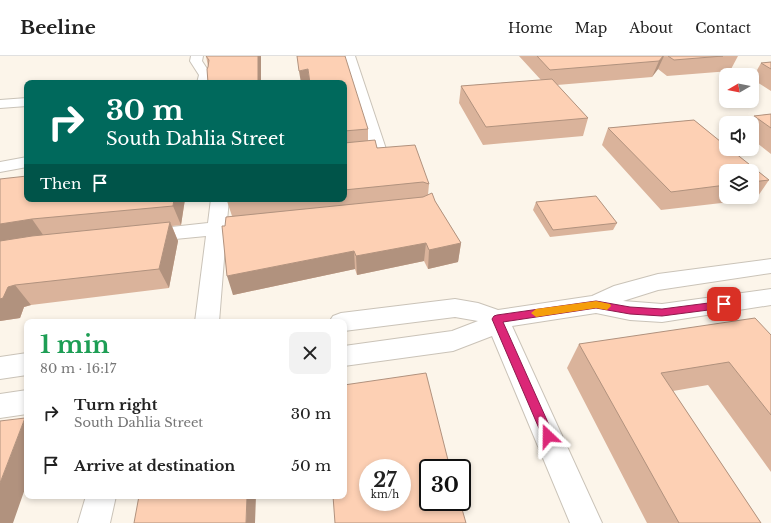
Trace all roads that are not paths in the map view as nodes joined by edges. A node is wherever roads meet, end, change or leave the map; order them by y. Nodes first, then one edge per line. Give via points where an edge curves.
1 (198, 56) edge
2 (349, 56) edge
3 (204, 80) edge
4 (24, 102) edge
5 (0, 104) edge
6 (347, 155) edge
7 (24, 163) edge
8 (0, 167) edge
9 (220, 202) edge
10 (272, 223) edge
11 (216, 228) junction
12 (123, 239) edge
13 (771, 266) edge
14 (765, 303) edge
15 (596, 304) junction
16 (207, 319) edge
17 (497, 319) junction
18 (347, 321) edge
19 (347, 356) edge
20 (24, 364) edge
21 (0, 368) edge
22 (24, 402) edge
23 (0, 406) edge
24 (99, 499) edge
25 (94, 523) edge
26 (586, 523) edge

1 - 3 street via 196,61 205,75
2 - 6 street via 378,152
4 - 5 street
7 - 8 street
9 - 11 street
10 - 11 street
11 - 12 street
11 - 16 street
13 - 15 street via 644,286 622,292
14 - 15 street via 662,313 630,311
15 - 17 street
17 - 18 street via 478,312 454,308
17 - 19 street via 483,330 453,341
17 - 26 street
20 - 21 street
22 - 23 street
24 - 25 street

